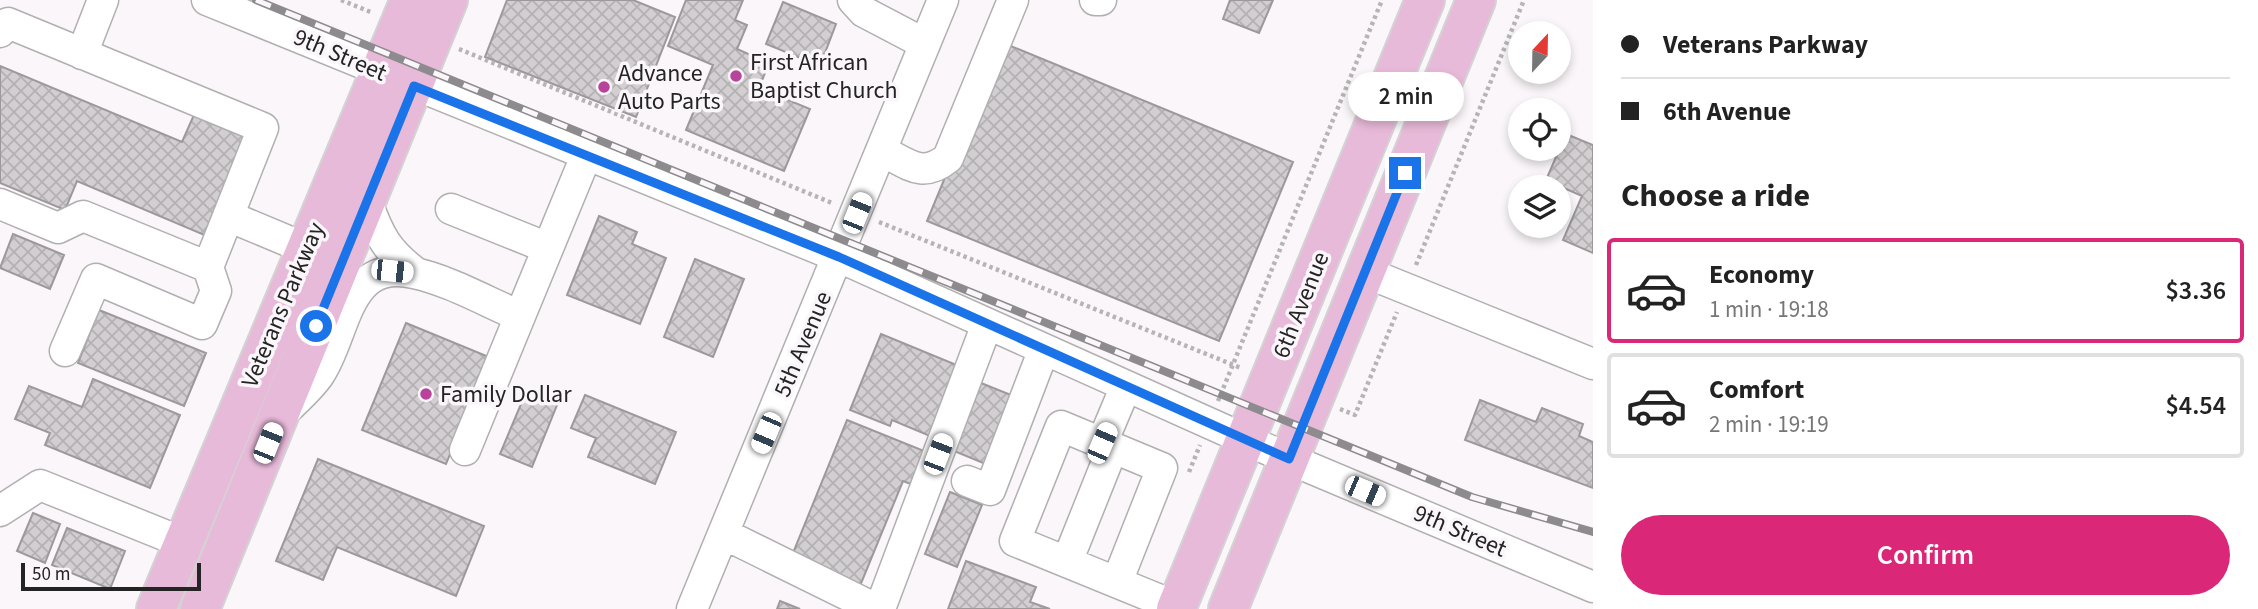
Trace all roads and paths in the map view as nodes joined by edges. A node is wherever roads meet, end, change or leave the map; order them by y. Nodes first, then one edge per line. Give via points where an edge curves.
1 (103, 0) edge
2 (207, 0) edge
3 (410, 0) edge
4 (448, 0) edge
5 (853, 0) edge
6 (943, 0) edge
7 (1013, 0) edge
8 (1095, 0) edge
9 (1101, 0) edge
10 (1382, 0) edge
11 (1425, 0) edge
12 (1476, 0) edge
13 (1524, 0) edge
14 (0, 32) edge
15 (925, 44) junction
16 (82, 54) junction
17 (397, 79) junction
18 (882, 151) junction
19 (586, 156) junction
20 (367, 202) junction
21 (0, 204) edge
22 (451, 209) dead end
23 (228, 216) junction
24 (548, 248) junction
25 (307, 249) junction
26 (839, 257) junction
27 (208, 267) junction
28 (1365, 272) junction
29 (416, 274) junction
30 (1407, 289) junction
31 (520, 316) junction
32 (987, 324) junction
33 (1044, 349) junction
34 (65, 351) dead end
35 (1593, 364) edge
36 (1126, 386) junction
37 (1355, 415) dead end
38 (278, 419) junction
39 (1209, 423) junction
40 (1246, 440) junction
41 (1108, 445) junction
42 (465, 450) dead end
43 (1289, 459) junction
44 (1173, 475) junction
45 (967, 481) dead end
46 (0, 511) edge
47 (724, 534) junction
48 (184, 543) junction
49 (1067, 562) junction
50 (1117, 582) junction
51 (1593, 587) edge
52 (1177, 608) edge
53 (156, 609) edge
54 (200, 609) edge
55 (692, 609) edge
56 (1228, 609) edge

1 - 16 street
2 - 17 street, 9th Street
3 - 17 main road, Veterans Parkway
4 - 17 main road, Veterans Parkway
5 - 15 street via 864,12
6 - 15 street, 5th Avenue
7 - 18 street via 948,158 934,169 924,170
8 - 9 street
10 - 39 path
11 - 40 main road, 6th Avenue
12 - 28 main road, 6th Avenue
13 - 30 path
14 - 16 street via 8,23
15 - 18 street, 5th Avenue
16 - 23 street via 264,128
17 - 19 street, 9th Street
17 - 20 main road, Veterans Parkway
17 - 25 main road, Veterans Parkway
18 - 26 street, 5th Avenue
19 - 24 street
19 - 26 street, 9th Street
20 - 29 street via 390,253
20 - 38 main road, Veterans Parkway
21 - 27 street via 58,228 83,216
22 - 24 street
23 - 25 street
23 - 27 street
24 - 31 street
25 - 48 main road, Veterans Parkway
26 - 32 street, 9th Street
26 - 47 street, 5th Avenue
27 - 34 street via 216,291 202,324 96,279
28 - 30 street
28 - 43 main road, 6th Avenue
29 - 31 street
29 - 38 street via 392,271 369,278 356,292 319,375
30 - 35 street
30 - 37 path
31 - 42 street
32 - 33 street, 9th Street
32 - 47 street via 881,606 870,606
33 - 36 street, 9th Street
33 - 45 street via 990,490
36 - 39 street, 9th Street
36 - 41 street
38 - 54 main road, Veterans Parkway
39 - 40 street, 9th Street
39 - 44 path
40 - 43 street, 9th Street
40 - 52 main road, 6th Avenue
41 - 44 street
41 - 49 street
41 - 49 street via 1061,426 1015,541
43 - 51 street, 9th Street
43 - 56 main road, 6th Avenue
44 - 50 street
46 - 48 street via 40,485
47 - 55 street, 5th Avenue
48 - 53 main road, Veterans Parkway
49 - 50 street
50 - 52 street

